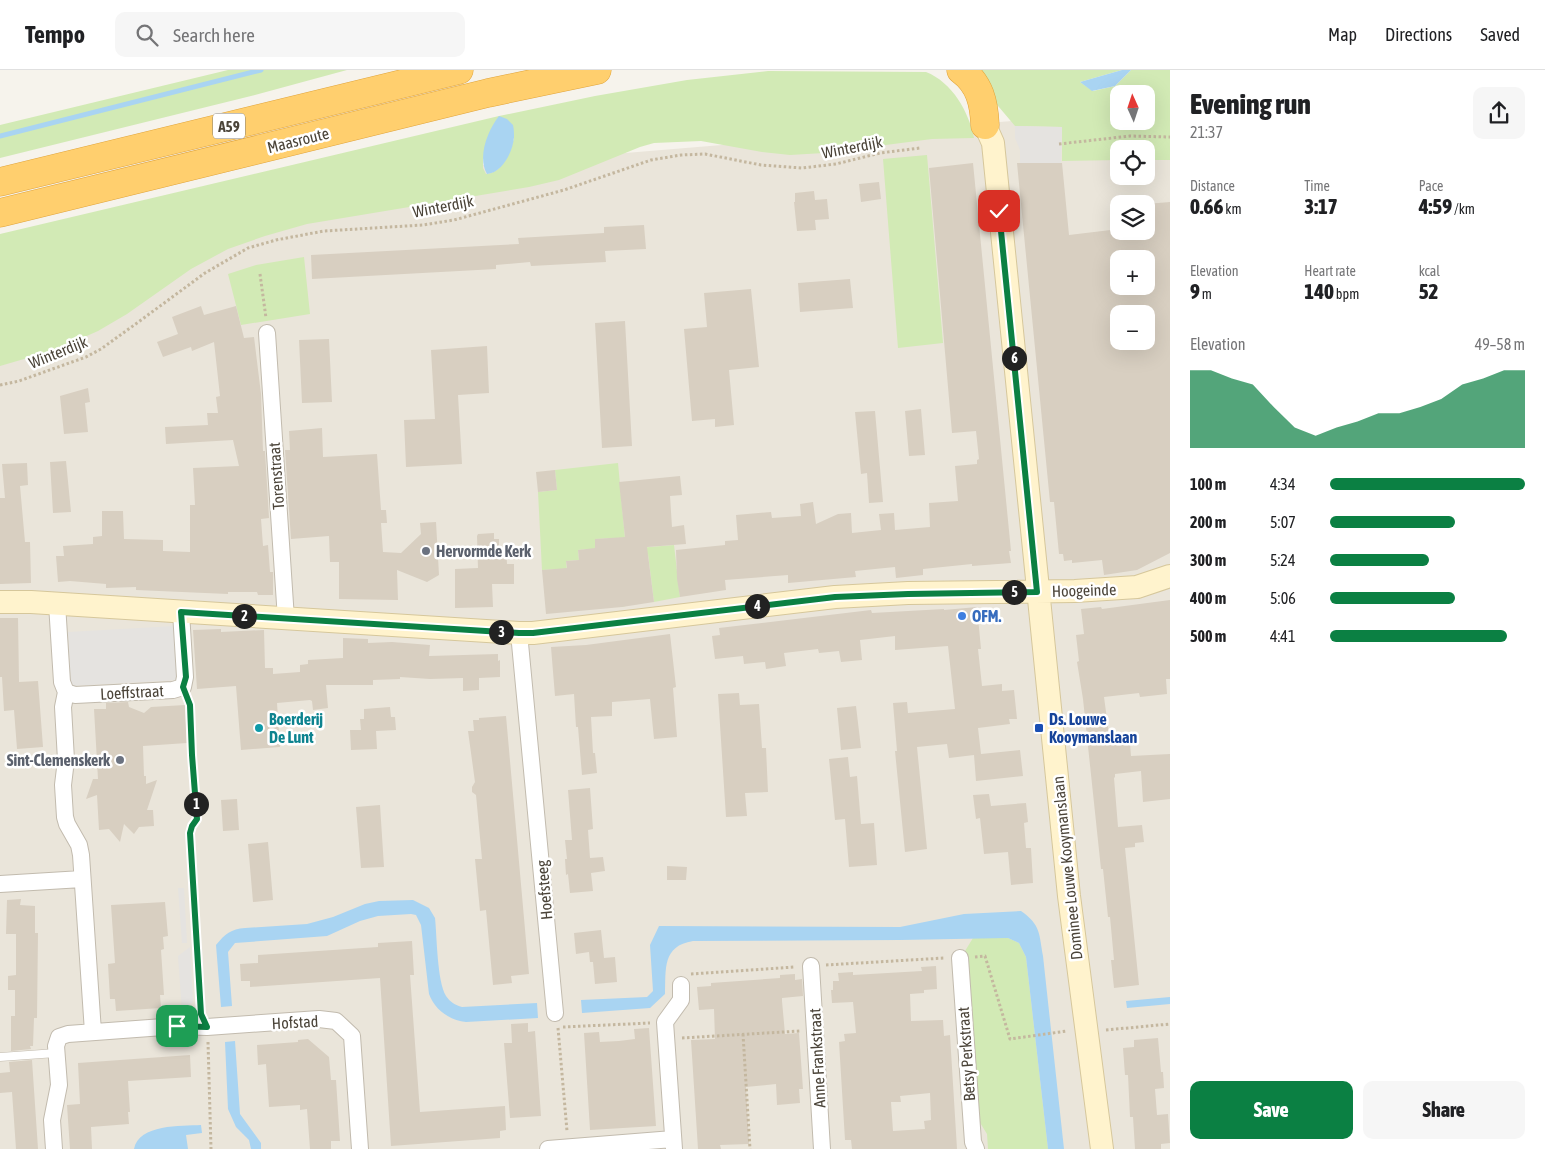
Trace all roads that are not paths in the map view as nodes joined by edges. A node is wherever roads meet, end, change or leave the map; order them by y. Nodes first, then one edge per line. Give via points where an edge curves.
1 (459, 70) edge
2 (597, 70) edge
3 (961, 70) edge
4 (986, 125) joint
5 (0, 182) edge
6 (0, 213) edge
7 (267, 333) road end
8 (1170, 576) edge
9 (1037, 592) junction
10 (0, 602) edge
11 (57, 604) junction
12 (181, 612) junction
13 (286, 619) junction
14 (519, 633) junction
15 (66, 692) junction
16 (82, 879) junction
17 (0, 884) edge
18 (960, 958) road end
19 (811, 966) dead end
20 (681, 985) dead end
21 (557, 1020) road end
22 (93, 1032) junction
23 (56, 1053) junction
24 (0, 1057) edge
25 (674, 1144) edge
26 (1102, 1147) edge
27 (54, 1149) edge
28 (360, 1149) edge
29 (548, 1149) edge
30 (822, 1149) edge
31 (976, 1149) edge

1 - 5 highway, Maasroute / A59
2 - 6 highway, Maasroute / A59 via 479,95
3 - 4 highway via 979,90
4 - 9 main road, Dominee Louwe Kooymanslaan via 993,143
7 - 13 street, Torenstraat
8 - 9 main road, Hoogeinde via 1137,587
9 - 14 main road, Hoogeinde via 835,597
9 - 26 main road, Dominee Louwe Kooymanslaan via 1069,896
10 - 11 main road
11 - 12 main road
11 - 15 street via 62,682
12 - 13 main road
12 - 15 street, Loeffstraat via 186,677 183,687 75,695
13 - 14 main road
14 - 21 street, Hoefsteeg
15 - 16 street via 63,707 65,817 79,845
16 - 17 street
16 - 22 street
18 - 31 street, Betsy Perkstraat
19 - 30 street, Anne Frankstraat
20 - 25 street via 681,1000 665,1022
22 - 23 street, Hofstad via 60,1036
22 - 28 street, Hofstad via 336,1021 352,1036
23 - 24 lane
23 - 27 street via 59,1085 52,1120
25 - 29 street

